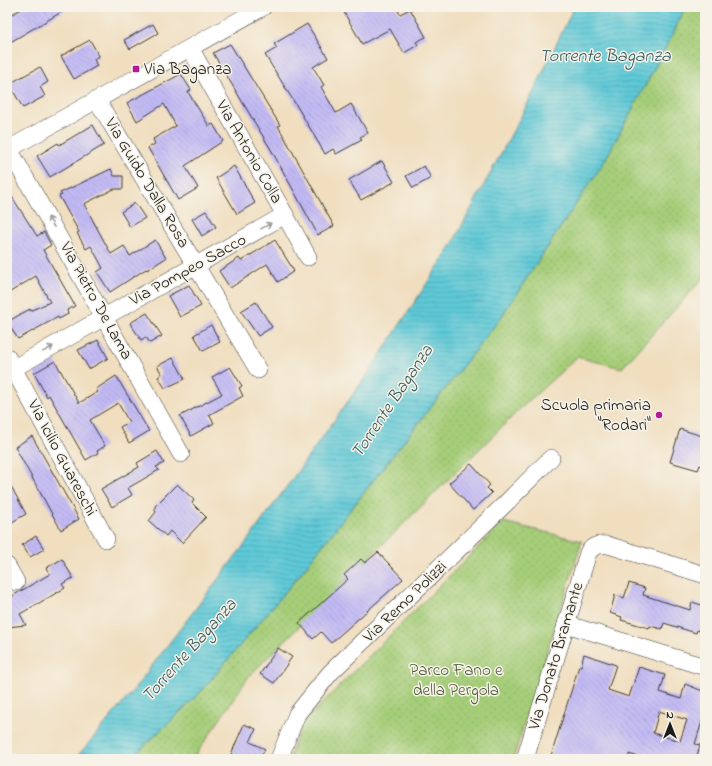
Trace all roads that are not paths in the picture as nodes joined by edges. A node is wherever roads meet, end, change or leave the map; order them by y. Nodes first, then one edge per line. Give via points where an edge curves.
1 (263, 7) edge
2 (190, 48) junction
3 (97, 100) junction
4 (8, 150) edge
5 (285, 215) junction
6 (308, 257) dead end
7 (195, 266) junction
8 (105, 317) junction
9 (9, 366) edge
10 (258, 370) dead end
11 (181, 454) dead end
12 (551, 458) dead end
13 (106, 539) dead end
14 (7, 566) edge
15 (705, 575) edge
16 (16, 582) dead end
17 (566, 624) junction
18 (705, 667) edge
19 (279, 759) edge
20 (525, 759) edge

1 - 2 street
2 - 3 street
2 - 5 street, Via Antonio Colla
3 - 4 street
3 - 7 street, Via Guido Dalla Rosa
8 -> 4 street, Via Pietro De Lama
5 - 6 street, Via Antonio Colla
7 -> 5 street, Via Pompeo Sacco
7 - 8 street, Via Pompeo Sacco
7 - 10 street, Via Guido Dalla Rosa
9 -> 8 street, Via Pompeo Sacco
8 - 11 street, Via Pietro De Lama
9 - 13 street, Via Icilio Guareschi
12 - 19 street, Via Remo Polizzi via 330,673 297,714
14 - 16 street
15 - 17 street, Via Donato Bramante via 608,545 596,545 588,553
17 - 18 street
17 - 20 street, Via Donato Bramante

